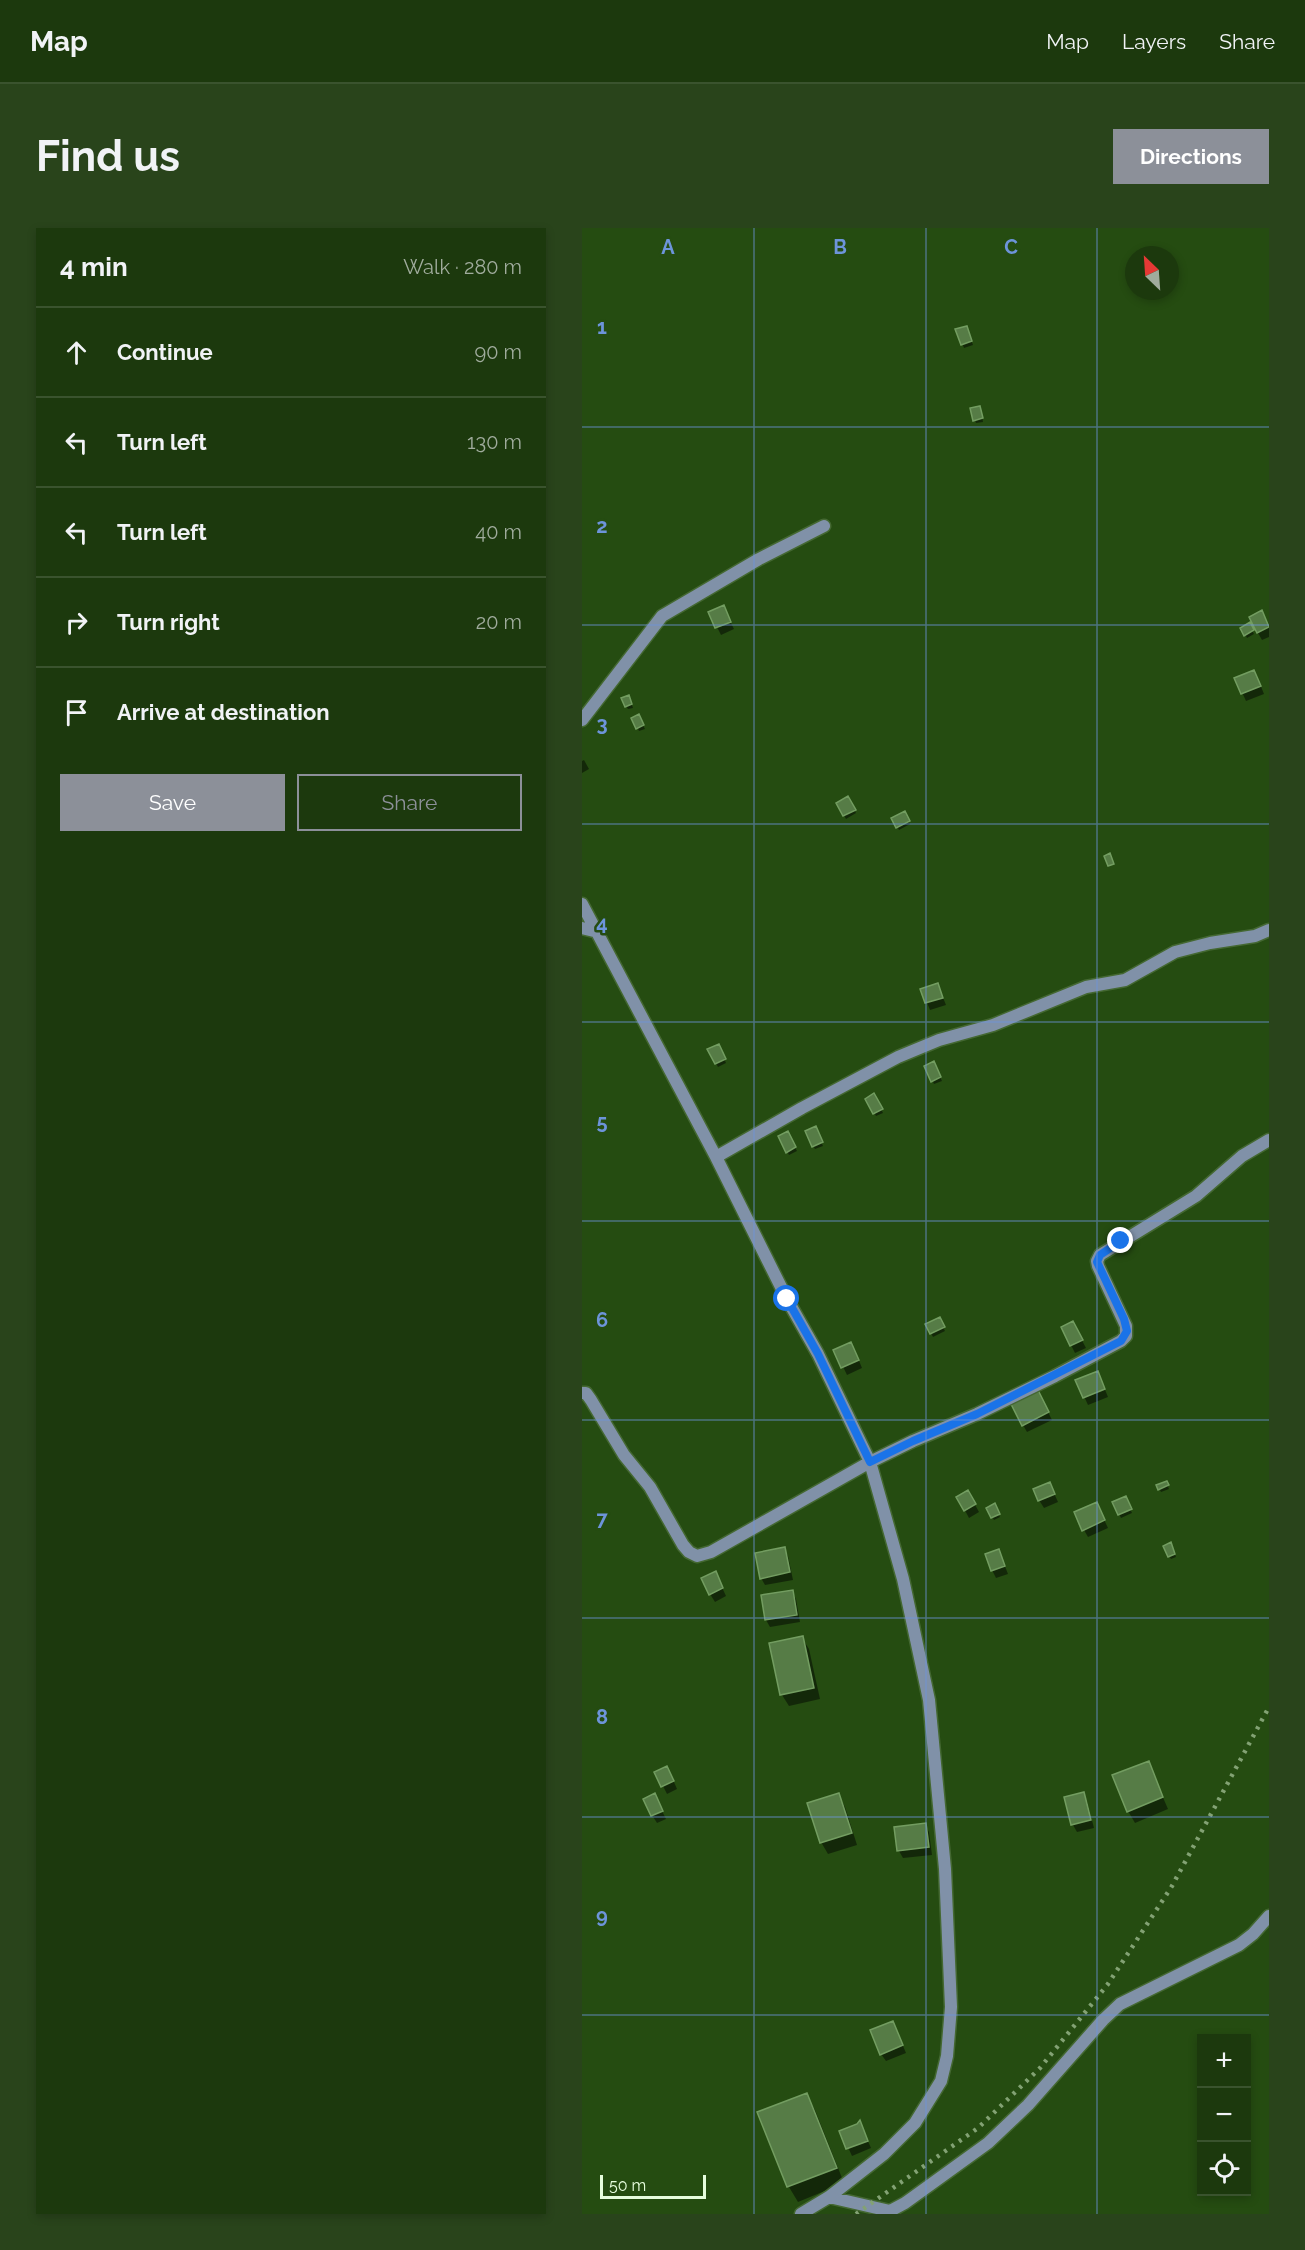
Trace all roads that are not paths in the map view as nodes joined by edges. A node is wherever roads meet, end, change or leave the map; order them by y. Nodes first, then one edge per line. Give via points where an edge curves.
1 (824, 526) dead end
2 (582, 720) edge
3 (582, 904) edge
4 (582, 928) edge
5 (1269, 930) edge
6 (598, 932) junction
7 (1269, 1140) edge
8 (717, 1157) junction
9 (582, 1393) edge
10 (870, 1462) junction
11 (1269, 1916) edge
12 (829, 2198) junction
13 (801, 2214) edge

1 - 2 street via 662,616
3 - 6 street
4 - 6 street
5 - 8 street via 1174,952 1125,980 1086,987 993,1025 939,1040 898,1057
6 - 8 street
7 - 10 street via 1242,1156 1196,1196 1098,1258 1098,1266 1124,1319 1127,1331 1121,1341 987,1410
8 - 10 street
9 - 10 street via 586,1393 624,1455 650,1487 682,1545 697,1556 726,1544
10 - 12 street via 903,1579 929,1700 945,1869 951,2007 947,2056 931,2100 885,2154
11 - 12 street via 1239,1945 1120,2004 1028,2105 987,2142 905,2203 890,2211
12 - 13 street

